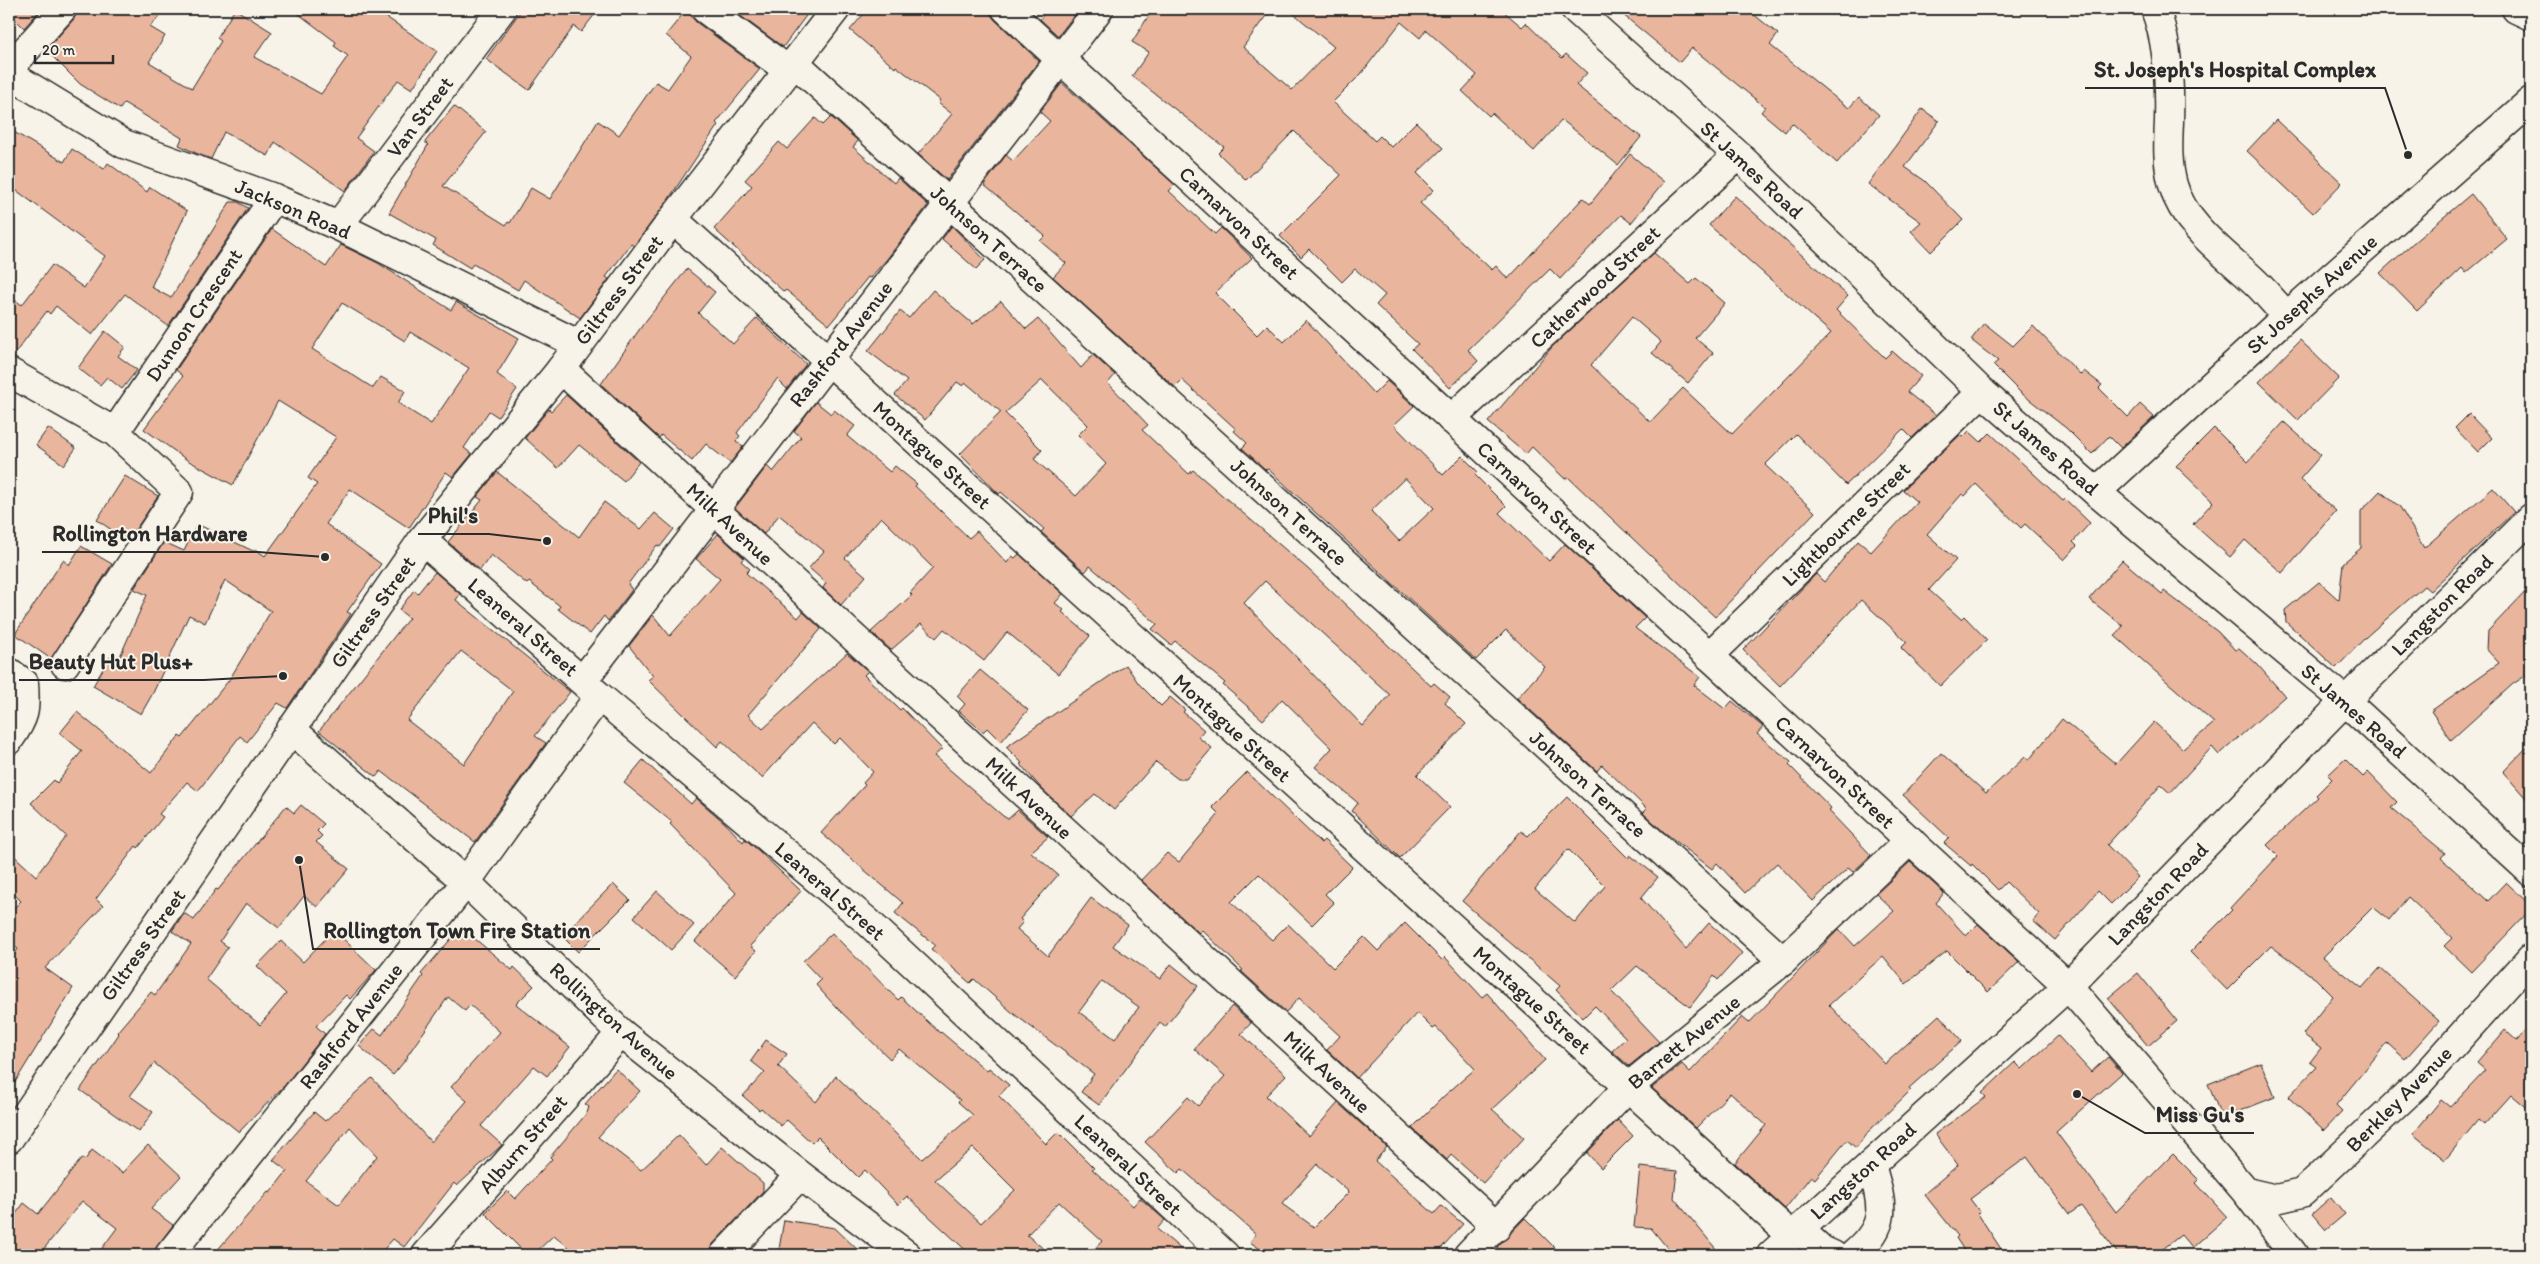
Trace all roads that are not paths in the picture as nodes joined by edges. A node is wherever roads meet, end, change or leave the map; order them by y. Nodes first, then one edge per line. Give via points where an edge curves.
1 (62, 9) edge
2 (502, 9) edge
3 (705, 9) edge
4 (836, 9) edge
5 (1006, 9) edge
6 (1099, 9) edge
7 (1575, 9) edge
8 (2155, 9) edge
9 (2516, 9) edge
10 (2531, 16) edge
11 (1060, 59) junction
12 (791, 66) junction
13 (9, 69) edge
14 (9, 74) edge
15 (2531, 101) edge
16 (1738, 155) junction
17 (274, 198) junction
18 (949, 203) junction
19 (673, 219) junction
20 (338, 226) junction
21 (2287, 316) junction
22 (578, 344) junction
23 (828, 361) junction
24 (561, 369) junction
25 (9, 372) edge
26 (1982, 392) junction
27 (1451, 419) junction
28 (115, 432) junction
29 (2096, 492) junction
30 (714, 509) junction
31 (2531, 518) edge
32 (422, 540) junction
33 (1709, 656) junction
34 (65, 664) dead end
35 (9, 672) edge
36 (591, 688) junction
37 (2345, 701) junction
38 (291, 729) junction
39 (9, 740) edge
40 (1910, 840) junction
41 (2531, 872) edge
42 (466, 882) junction
43 (2531, 958) edge
44 (1783, 961) junction
45 (2068, 986) junction
46 (621, 1033) junction
47 (1628, 1087) junction
48 (9, 1139) edge
49 (1871, 1165) junction
50 (800, 1175) junction
51 (2246, 1192) junction
52 (1497, 1227) junction
53 (1795, 1233) junction
54 (169, 1255) edge
55 (426, 1255) edge
56 (724, 1255) edge
57 (907, 1255) edge
58 (1226, 1255) edge
59 (1468, 1255) edge
60 (1771, 1255) edge
61 (1833, 1255) edge
62 (1853, 1255) edge
63 (2294, 1255) edge

1 - 13 street
2 - 20 street, Van Street
3 - 12 street, Johnson Terrace
4 - 12 street, Giltress Street
5 - 11 street, Carnarvon Street
6 - 11 street, Rashford Avenue
7 - 16 street, St James Road
8 - 21 street via 2167,62 2167,150 2182,207 2210,240
9 - 10 street
11 - 18 street, Rashford Avenue
11 - 27 street, Carnarvon Street
12 - 18 street, Johnson Terrace
12 - 19 street, Giltress Street
14 - 17 street, Jackson Road via 124,144
15 - 21 street, St Josephs Avenue
16 - 26 street, St James Road
16 - 27 street, Catherwood Street
17 - 20 street, Jackson Road
17 - 28 street, Dunoon Crescent
18 - 23 street, Rashford Avenue
18 - 44 street, Johnson Terrace
19 - 22 street, Giltress Street
19 - 23 street, Montague Street
20 - 22 street, Jackson Road
21 - 29 street, St Josephs Avenue
22 - 24 street, Giltress Street
23 - 30 street, Rashford Avenue
23 - 47 street, Montague Street
24 - 30 street, Milk Avenue
24 - 32 street, Giltress Street
25 - 28 street
26 - 29 street, St James Road
26 - 33 street, Lightbourne Street
27 - 33 street, Carnarvon Street
28 - 34 street via 179,492
29 - 37 street, St James Road
30 - 36 street, Rashford Avenue
30 - 52 street, Milk Avenue
31 - 37 street, Langston Road
32 - 36 street, Leaneral Street
32 - 38 street, Giltress Street
33 - 40 street, Carnarvon Street
35 - 39 street via 24,683 25,700 23,720
36 - 42 street, Rashford Avenue
36 - 58 street, Leaneral Street via 868,922
37 - 41 street, St James Road
37 - 45 street, Langston Road
38 - 42 street, Rollington Avenue
38 - 48 street, Giltress Street
40 - 44 street, Barrett Avenue
40 - 45 street, Carnarvon Street
42 - 46 street, Rollington Avenue
42 - 54 street, Rashford Avenue
43 - 51 street, Berkley Avenue via 2420,1083 2302,1193 2276,1199
44 - 47 street, Barrett Avenue
45 - 49 street, Langston Road
45 - 51 street, Carnarvon Street
46 - 50 street, Rollington Avenue
46 - 55 street, Alburn Street
47 - 52 street, Barrett Avenue
47 - 53 street, Montague Street
49 - 53 street, Langston Road
49 - 62 street via 1879,1192 1880,1218 1871,1240
50 - 56 street
50 - 57 street, Rollington Avenue
51 - 63 street, Carnarvon Street
52 - 59 street, Barrett Avenue
53 - 60 street, Langston Road
53 - 61 street, Montague Street

